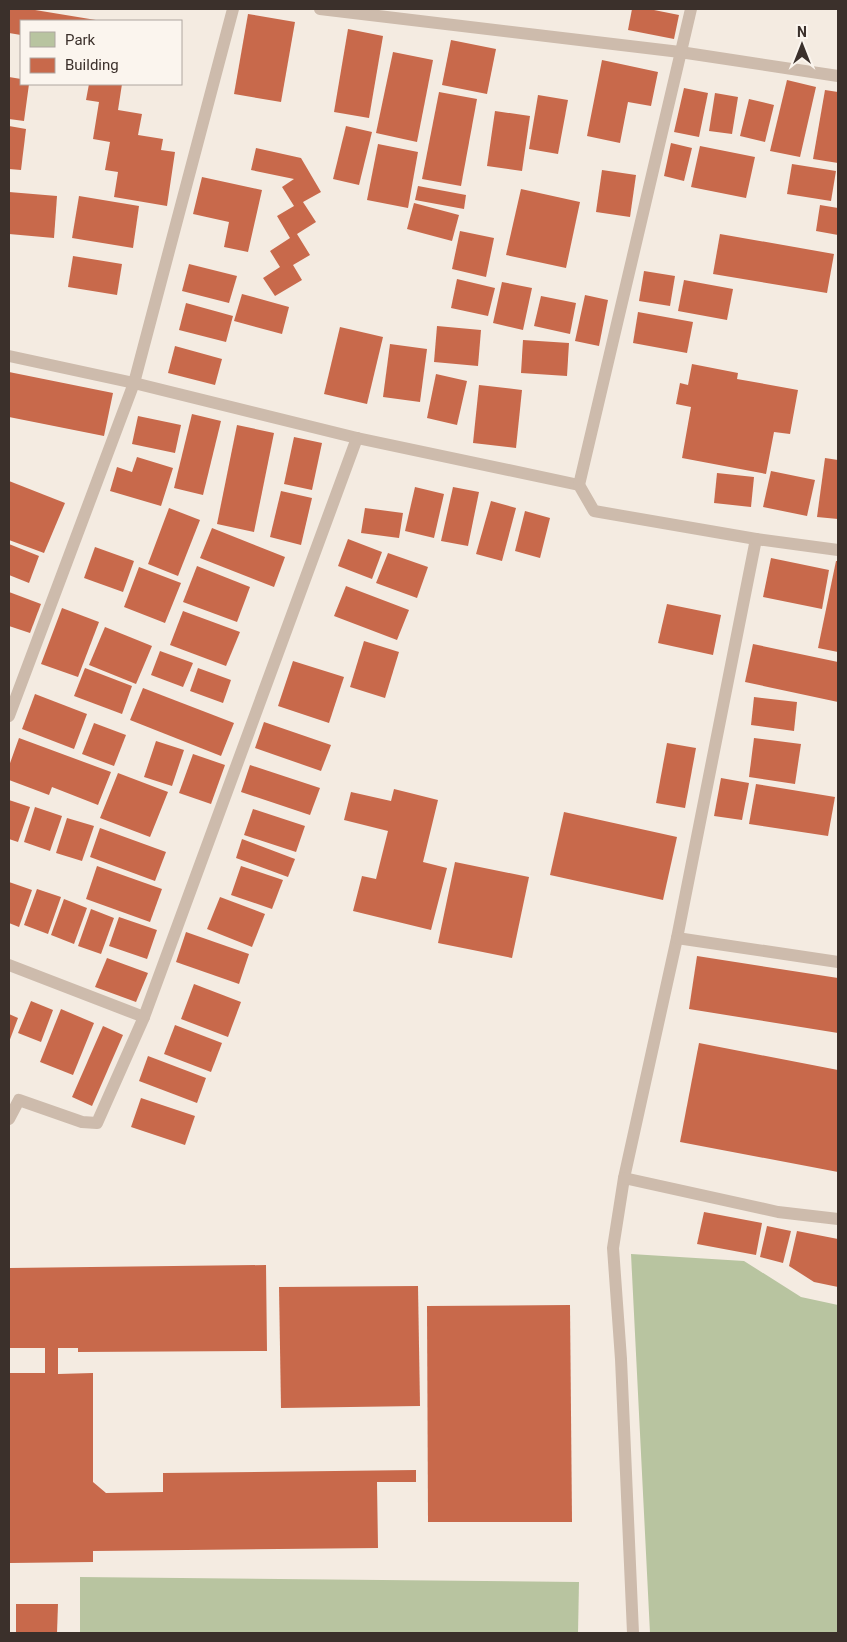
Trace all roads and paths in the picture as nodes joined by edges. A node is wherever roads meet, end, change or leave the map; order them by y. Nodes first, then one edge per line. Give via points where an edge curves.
1 (233, 9) edge
2 (320, 9) edge
3 (691, 9) edge
4 (680, 52) junction
5 (838, 76) edge
6 (9, 356) edge
7 (134, 383) junction
8 (357, 438) junction
9 (579, 485) junction
10 (756, 539) junction
11 (838, 550) edge
12 (9, 716) edge
13 (677, 938) junction
14 (838, 962) edge
15 (9, 965) edge
16 (144, 1017) junction
17 (9, 1118) edge
18 (624, 1178) junction
19 (838, 1219) edge
20 (633, 1633) edge

1 - 7 lane
2 - 4 lane
3 - 4 lane
4 - 5 lane
4 - 9 lane
6 - 7 lane
7 - 8 lane
7 - 12 lane
8 - 9 lane
8 - 16 lane
9 - 10 lane via 594,511
10 - 11 lane
10 - 13 lane
13 - 14 lane
13 - 18 lane
15 - 16 lane
16 - 17 lane via 97,1123 82,1122 19,1100
18 - 19 lane via 778,1212
18 - 20 lane via 613,1248 622,1359

